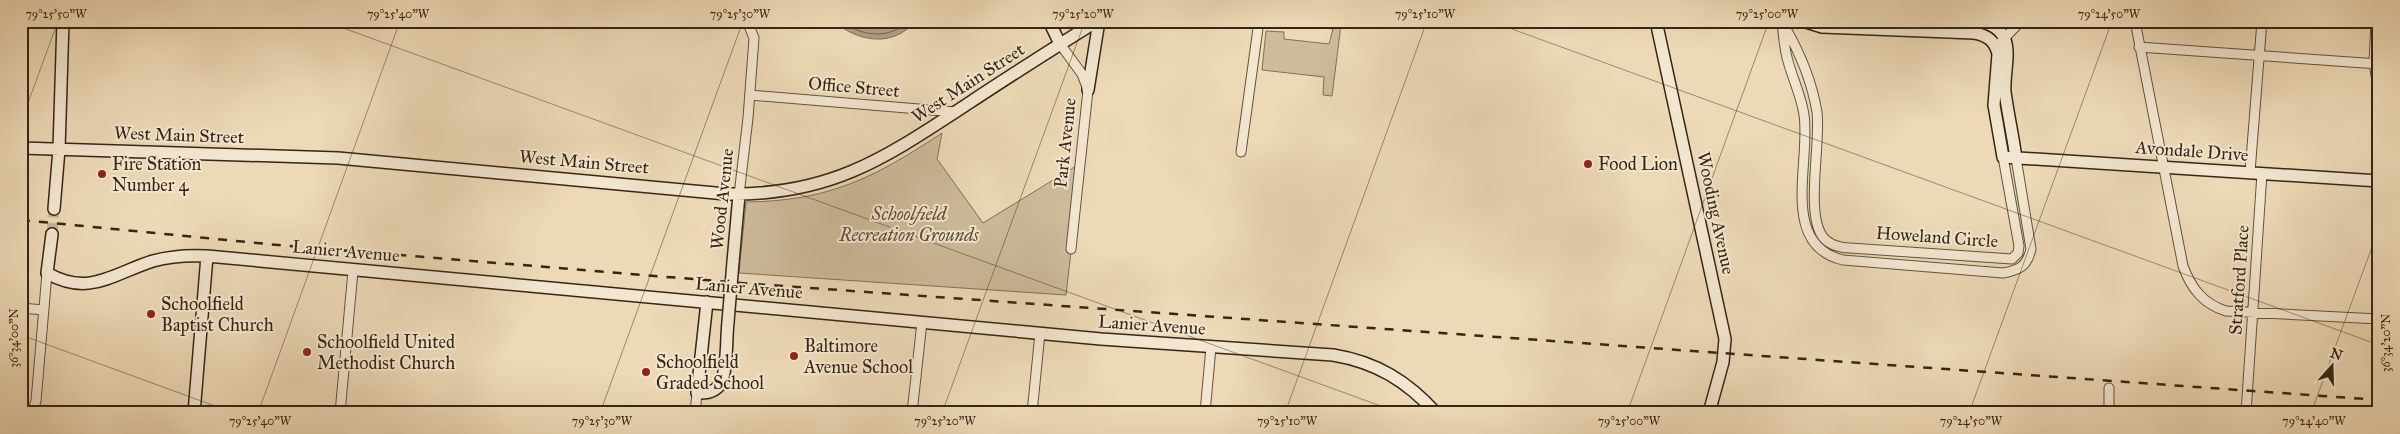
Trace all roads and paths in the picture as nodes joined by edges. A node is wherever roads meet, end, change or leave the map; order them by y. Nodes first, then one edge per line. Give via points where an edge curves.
1 (63, 21) edge
2 (747, 21) edge
3 (1049, 21) edge
4 (1098, 21) edge
5 (1259, 21) edge
6 (1656, 21) edge
7 (1755, 21) edge
8 (1978, 21) edge
9 (2020, 21) edge
10 (2135, 21) edge
11 (2262, 21) edge
12 (2376, 21) edge
13 (1782, 22) edge
14 (1806, 22) edge
15 (1898, 26) edge
16 (2000, 43) junction
17 (1060, 44) junction
18 (2139, 47) junction
19 (2260, 56) junction
20 (2376, 64) edge
21 (1088, 90) junction
22 (2379, 92) edge
23 (750, 95) junction
24 (1815, 104) junction
25 (1802, 105) junction
26 (955, 112) junction
27 (21, 148) edge
28 (59, 149) junction
29 (1241, 152) dead end
30 (1804, 156) junction
31 (1817, 156) junction
32 (2003, 157) junction
33 (2016, 158) junction
34 (2163, 167) junction
35 (2250, 172) junction
36 (2262, 173) junction
37 (2379, 181) edge
38 (739, 195) junction
39 (1803, 208) junction
40 (54, 209) tunnel mouth
41 (1815, 209) junction
42 (2015, 223) junction
43 (2028, 224) junction
44 (52, 234) tunnel mouth
45 (1850, 248) junction
46 (1071, 249) dead end
47 (207, 256) junction
48 (1984, 258) junction
49 (1849, 260) junction
50 (353, 270) junction
51 (1983, 271) junction
52 (47, 273) junction
53 (707, 302) junction
54 (21, 308) edge
55 (44, 310) junction
56 (2253, 312) junction
57 (2379, 319) edge
58 (922, 322) junction
59 (1040, 333) junction
60 (1212, 347) junction
61 (2109, 388) dead end
62 (697, 393) junction
63 (32, 413) edge
64 (194, 413) edge
65 (340, 413) edge
66 (695, 413) edge
67 (912, 413) edge
68 (1032, 413) edge
69 (1205, 413) edge
70 (1436, 413) edge
71 (1709, 413) edge
72 (2108, 413) edge
73 (2246, 413) edge

1 - 28 street
2 - 23 street, Wood Avenue via 754,38
3 - 17 street, Park Avenue
4 - 17 street, West Main Street
4 - 21 street
5 - 29 street
6 - 71 street, Wooding Avenue via 1725,339 1723,362
7 - 13 street
8 - 16 street via 1992,26
9 - 16 street
10 - 18 street
11 - 19 street
12 - 20 street
13 - 14 street
13 - 24 street, Howeland Circle via 1800,53
13 - 25 street, Howeland Circle via 1786,54
14 - 15 street via 1822,27
15 - 16 street via 1983,35
16 - 32 street, Howeland Circle via 1994,105
16 - 33 street, Howeland Circle via 2009,57 2005,90
17 - 21 street, Park Avenue via 1082,74
17 - 26 street, West Main Street
18 - 19 street
18 - 34 street
19 - 20 street
19 - 35 street
20 - 22 street
21 - 46 street, Park Avenue
23 - 26 street, Office Street
23 - 38 street, Wood Avenue
24 - 25 street
24 - 31 street, Howeland Circle
25 - 30 street, Howeland Circle
26 - 38 street, West Main Street via 899,149 832,180 802,188
27 - 28 street, West Main Street
28 - 38 street, West Main Street via 329,157
28 - 40 street
30 - 31 street
30 - 39 street, Howeland Circle
31 - 41 street, Howeland Circle
32 - 33 street, Avondale Drive
32 - 42 street, Howeland Circle
33 - 34 street, Avondale Drive
33 - 43 street, Howeland Circle
34 - 35 street, Avondale Drive
34 - 56 street via 2183,266 2194,288 2217,308
35 - 36 street, Avondale Drive
36 - 37 street, Avondale Drive
36 - 56 street, Stratford Place
38 - 62 street, Wood Avenue, bridge via 722,380 714,390
39 - 41 street
39 - 49 street, Howeland Circle via 1805,228 1814,245 1826,255
41 - 45 street, Howeland Circle via 1818,228 1826,240 1836,246
42 - 43 street
42 - 48 street, Howeland Circle via 2019,246 2015,257 2008,260
43 - 51 street, Howeland Circle via 2031,249 2027,262 2017,270 2003,273
44 - 52 street
45 - 48 street, Howeland Circle
45 - 49 street
47 - 50 street, Lanier Avenue
47 - 52 street, Lanier Avenue via 153,261 77,285
47 - 64 street
48 - 51 street
49 - 51 street, Howeland Circle
50 - 53 street, Lanier Avenue
50 - 65 street
52 - 55 street
53 - 58 street, Lanier Avenue
53 - 62 street
54 - 55 street
55 - 63 street via 36,401
56 - 57 street
56 - 73 street, Stratford Place
58 - 59 street, Lanier Avenue
58 - 67 street
59 - 60 street, Lanier Avenue
59 - 68 street
60 - 69 street
60 - 70 street, Lanier Avenue via 1333,355 1364,362 1396,376
61 - 72 street
62 - 66 street

